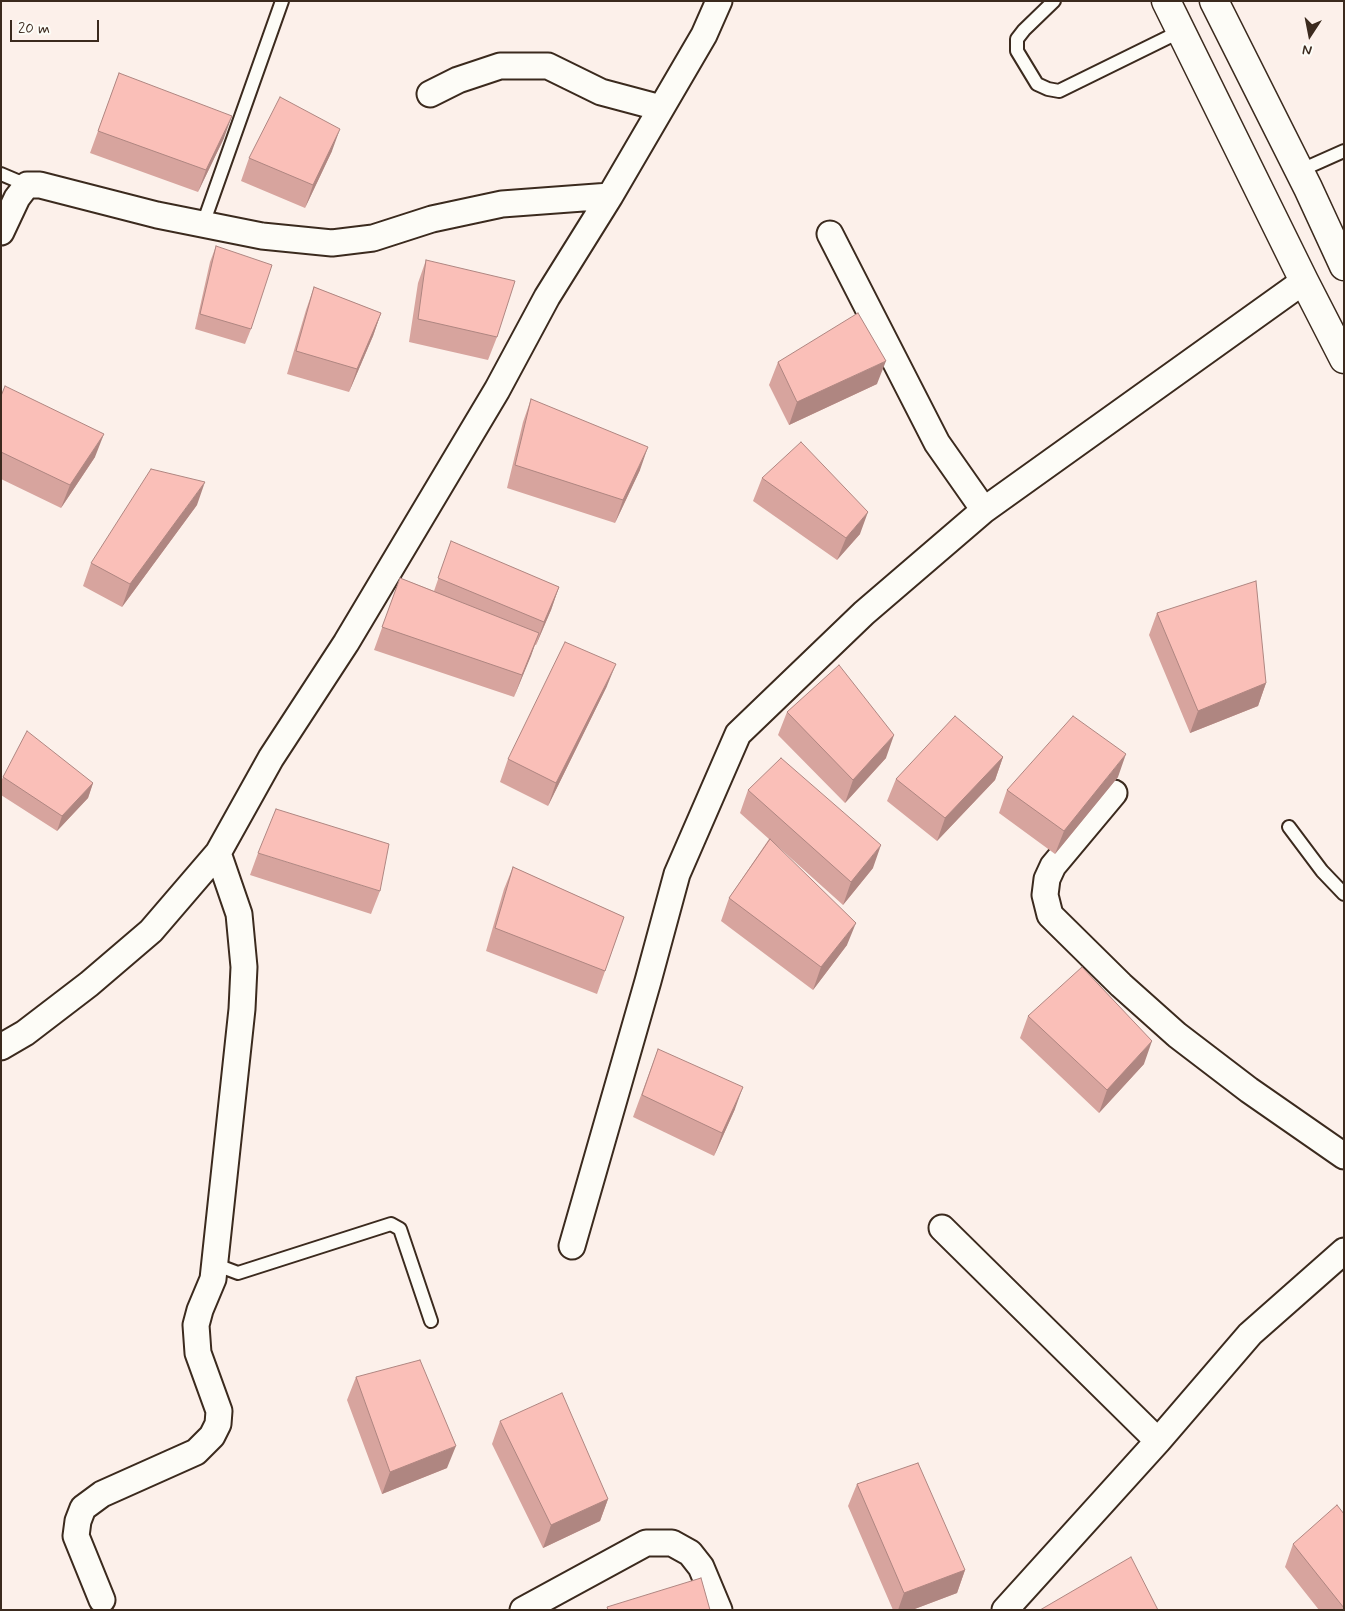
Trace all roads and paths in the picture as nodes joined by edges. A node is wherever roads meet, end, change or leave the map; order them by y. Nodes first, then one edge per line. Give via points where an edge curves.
1 (282, 1) edge
2 (719, 1) edge
3 (1054, 1) edge
4 (1166, 1) edge
5 (1214, 1) edge
6 (1181, 31) junction
7 (430, 94) dead end
8 (661, 108) junction
9 (1344, 151) edge
10 (1300, 171) junction
11 (1, 174) edge
12 (27, 185) junction
13 (610, 196) junction
14 (203, 224) junction
15 (1, 232) edge
16 (830, 234) dead end
17 (1344, 266) edge
18 (1304, 281) junction
19 (1344, 359) edge
20 (984, 510) junction
21 (1114, 793) edge
22 (1289, 826) dead end
23 (218, 853) junction
24 (1344, 894) edge
25 (1, 1047) edge
26 (1344, 1156) edge
27 (942, 1228) dead end
28 (572, 1246) dead end
29 (1344, 1252) edge
30 (214, 1264) junction
31 (431, 1321) dead end
32 (1158, 1441) junction
33 (102, 1600) dead end
34 (523, 1610) edge
35 (719, 1610) edge
36 (1005, 1610) edge

1 - 14 lane
2 - 8 street via 704,35
3 - 6 lane via 1017,39 1017,51 1037,84 1048,89 1059,91
4 - 6 main road
5 - 10 main road
6 - 18 main road
7 - 8 street via 458,80 500,66 548,66 601,92
8 - 13 street
9 - 10 lane
10 - 17 main road
11 - 12 lane
12 - 14 street via 40,185
12 - 15 street
13 - 14 street via 502,204 432,219 373,238 332,243 262,236
13 - 23 street via 547,297 420,522 271,758
16 - 20 street via 937,443
18 - 19 main road
18 - 20 street
20 - 28 street via 864,613 738,734 677,874
21 - 26 street via 1053,866 1044,895 1050,915 1177,1035
22 - 24 lane via 1322,871
23 - 25 street via 151,932 26,1032
23 - 30 street via 239,914 244,967
27 - 32 street
29 - 32 street via 1250,1334
30 - 31 lane via 238,1273 391,1224 400,1229
30 - 33 street via 196,1325 198,1353 219,1411 218,1424 212,1436 196,1452 102,1494 83,1508 76,1536
32 - 36 street
34 - 35 street via 646,1543 672,1543 690,1553 701,1566

